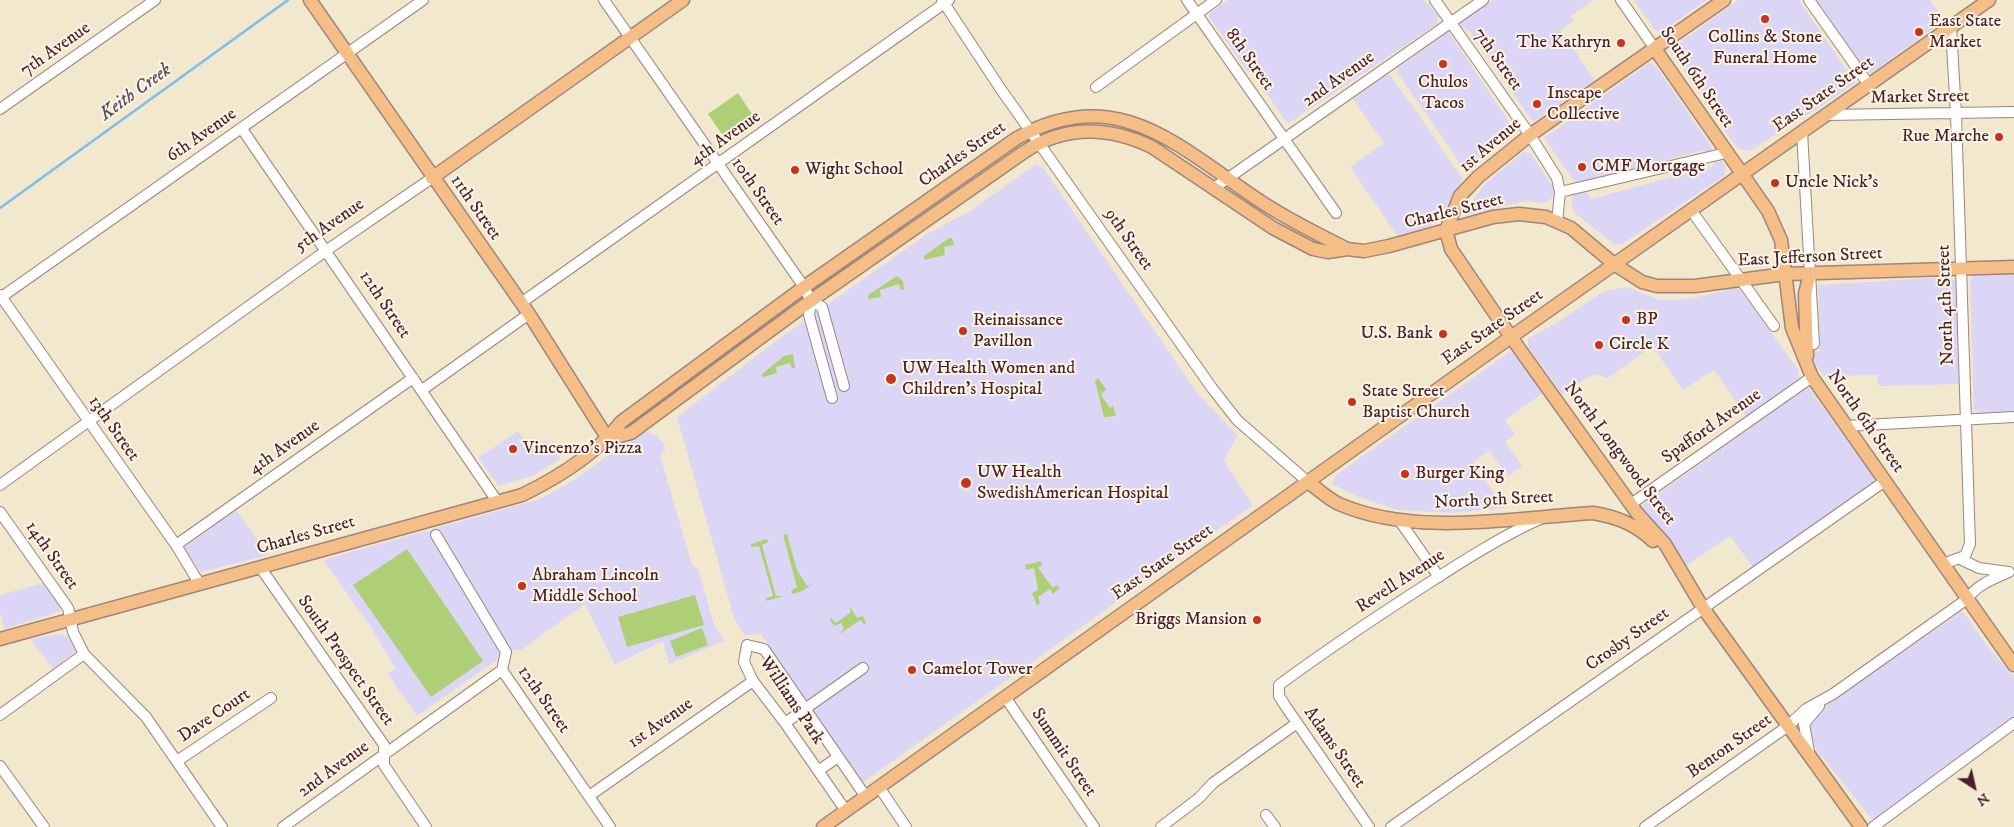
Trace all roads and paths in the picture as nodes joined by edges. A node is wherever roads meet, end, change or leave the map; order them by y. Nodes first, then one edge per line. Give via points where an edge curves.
1 (154, 0) edge
2 (310, 0) edge
3 (423, 0) edge
4 (604, 0) edge
5 (682, 0) edge
6 (1187, 0) edge
7 (1216, 0) edge
8 (1435, 0) edge
9 (1483, 0) edge
10 (1621, 0) edge
11 (1724, 0) edge
12 (1809, 0) edge
13 (1989, 0) edge
14 (945, 1) edge
15 (1197, 14) junction
16 (1450, 22) junction
17 (1951, 28) junction
18 (630, 36) junction
19 (1655, 49) junction
20 (347, 53) junction
21 (1869, 85) junction
22 (1096, 87) dead end
23 (0, 109) edge
24 (2014, 112) edge
25 (1956, 114) junction
26 (1827, 115) junction
27 (242, 129) junction
28 (1030, 130) junction
29 (1802, 132) junction
30 (1530, 135) junction
31 (1284, 138) junction
32 (1039, 142) junction
33 (1726, 153) junction
34 (718, 165) junction
35 (1742, 175) junction
36 (432, 178) junction
37 (1227, 178) junction
38 (1214, 188) junction
39 (1560, 192) junction
40 (1691, 210) junction
41 (1336, 213) dead end
42 (1557, 222) junction
43 (1446, 230) junction
44 (326, 250) junction
45 (1347, 250) junction
46 (1614, 264) junction
47 (2014, 267) edge
48 (1962, 269) junction
49 (1810, 273) junction
50 (1785, 274) junction
51 (1739, 278) junction
52 (804, 287) junction
53 (0, 297) edge
54 (811, 301) junction
55 (521, 303) junction
56 (529, 314) junction
57 (1774, 326) dead end
58 (1511, 337) junction
59 (1814, 344) dead end
60 (1809, 372) junction
61 (412, 378) junction
62 (844, 386) dead end
63 (422, 390) junction
64 (832, 398) dead end
65 (2014, 417) edge
66 (1966, 419) junction
67 (88, 422) junction
68 (1846, 426) junction
69 (608, 438) junction
70 (1885, 481) junction
71 (1308, 482) junction
72 (0, 485) edge
73 (497, 501) junction
74 (1630, 504) junction
75 (0, 512) edge
76 (1546, 517) junction
77 (1399, 520) junction
78 (436, 536) dead end
79 (176, 545) junction
80 (1960, 559) junction
81 (1943, 564) junction
82 (1672, 565) joint
83 (260, 567) junction
84 (2011, 572) edge
85 (1439, 577) junction
86 (199, 583) junction
87 (1694, 594) junction
88 (1967, 599) junction
89 (1703, 608) junction
90 (70, 620) junction
91 (0, 639) edge
92 (84, 654) junction
93 (2014, 665) edge
94 (863, 668) dead end
95 (502, 670) junction
96 (753, 681) junction
97 (1279, 685) joint
98 (1833, 694) junction
99 (1005, 697) junction
100 (271, 698) dead end
101 (806, 709) junction
102 (0, 715) edge
103 (786, 723) junction
104 (2014, 723) edge
105 (1297, 724) junction
106 (1788, 726) junction
107 (383, 754) junction
108 (838, 756) junction
109 (1810, 757) junction
110 (177, 761) junction
111 (0, 766) edge
112 (818, 771) junction
113 (879, 787) junction
114 (589, 796) junction
115 (866, 797) junction
116 (846, 811) junction
117 (1266, 814) dead end
118 (1886, 823) edge
119 (44, 827) edge
120 (222, 827) edge
121 (283, 827) edge
122 (426, 827) edge
123 (610, 827) edge
124 (823, 827) edge
125 (906, 827) edge
126 (1094, 827) edge
127 (1161, 827) edge
128 (1275, 827) edge
129 (1369, 827) edge
130 (1391, 827) edge
131 (1645, 827) edge
132 (1861, 827) edge
133 (1873, 827) edge

1 - 23 street, 7th Avenue
2 - 20 main road, 11th Street
3 - 20 street, 6th Avenue
4 - 18 street, 10th Street
5 - 18 main road, 5th Avenue
6 - 15 street, 8th Street
7 - 15 street
8 - 16 street, 7th Street
9 - 16 street, 2nd Avenue
10 - 19 street, South 6th Street
11 - 19 main road, 1st Avenue
12 - 21 street
13 - 17 main road, East State Street
14 - 28 street, 9th Street
14 - 34 street, 4th Avenue
15 - 22 street
15 - 31 street, 8th Street
16 - 30 street, 7th Street
16 - 31 street, 2nd Avenue
17 - 21 main road, East State Street
17 - 25 street, North 4th Street
18 - 34 street, 10th Street
18 - 36 main road, 5th Avenue
19 - 30 main road, 1st Avenue
19 - 33 main road, South 6th Street
20 - 27 street, 6th Avenue
20 - 36 main road, 11th Street
21 - 26 main road, East State Street
24 - 25 street, Market Street
25 - 26 street, Market Street
25 - 48 street, North 4th Street
26 - 29 main road, East State Street
27 - 44 street, 12th Street
27 - 53 street, 6th Avenue
28 - 32 street, 9th Street
28 - 37 main road, Charles Street via 1072,118 1116,118 1152,129
28 - 52 main road, Charles Street
29 - 35 main road, East State Street
29 - 49 street
30 - 39 street, 7th Street via 1557,178
30 - 43 main road, 1st Avenue via 1460,196
31 - 37 street, 2nd Avenue
31 - 41 street, 8th Street
32 - 38 main road, Charles Street via 1079,132 1108,132 1131,137
32 - 54 main road, Charles Street
32 - 71 street, 9th Street via 1237,420
33 - 35 main road, South 6th Street
33 - 39 street
34 - 52 street, 10th Street
34 - 55 street, 4th Avenue
35 - 40 main road, East State Street
35 - 50 main road, North 6th Street via 1768,211 1781,240
36 - 44 street, 5th Avenue
36 - 55 main road, 11th Street
37 - 38 street, 2nd Avenue
37 - 45 main road, Charles Street via 1270,208
38 - 45 main road, Charles Street via 1273,228 1313,249 1328,252
39 - 42 street, 7th Street
40 - 46 main road, East State Street
40 - 51 street
42 - 43 main road, Charles Street via 1546,217 1519,214
42 - 46 main road, Charles Street via 1571,228
43 - 45 main road, Charles Street via 1389,246 1364,251
43 - 58 main road, North Longwood Street via 1451,249
44 - 61 street, 12th Street
44 - 67 street, 5th Avenue
46 - 51 main road, East Jefferson Street via 1642,282 1657,286 1681,287
46 - 58 main road, East State Street
47 - 48 main road, East Jefferson Street
48 - 49 main road, East Jefferson Street
48 - 66 street, North 4th Street
49 - 50 main road, East Jefferson Street
49 - 59 street
49 - 60 main road via 1804,304
50 - 51 main road, East Jefferson Street
50 - 60 main road, North 6th Street via 1792,328
51 - 57 street
52 - 54 street, 10th Street
52 - 69 main road, Charles Street via 621,422
53 - 67 street, 13th Street
54 - 62 street, 10th Street via 822,307
54 - 64 street via 809,315
54 - 69 main road, Charles Street via 632,432
55 - 56 main road, 11th Street
56 - 63 street
56 - 69 main road, 11th Street
58 - 71 main road, East State Street
58 - 74 main road, North Longwood Street
60 - 68 main road, North 6th Street
60 - 74 street, Spafford Avenue
61 - 63 street, 12th Street
61 - 79 street, 4th Avenue
63 - 73 street, 12th Street
65 - 66 street
66 - 68 street
66 - 80 street, North 4th Street via 1970,544 1968,552
67 - 72 street, 5th Avenue
67 - 79 street, 13th Street
68 - 70 main road, North 6th Street
69 - 73 main road, Charles Street via 544,484 522,495
70 - 81 main road, North 6th Street
70 - 89 street, Crosby Street
71 - 77 main road, North 9th Street via 1337,503 1370,515
71 - 99 main road, East State Street
73 - 83 main road, Charles Street
74 - 87 main road, North Longwood Street via 1664,544
75 - 90 street, 14th Street via 68,608
76 - 77 main road, North 9th Street via 1463,522
76 - 82 main road, North 9th Street via 1593,513 1614,516 1645,533
76 - 85 street, Revell Avenue via 1514,531
77 - 85 street
78 - 95 street, 12th Street via 506,652
79 - 86 street, 13th Street
80 - 81 street
80 - 84 street via 1979,568
81 - 88 main road, North 6th Street
82 - 87 main road, North Longwood Street
83 - 86 main road, Charles Street
83 - 107 street, South Prospect Street via 384,745
84 - 88 street, Benton Street via 1983,583
85 - 97 street, Revell Avenue
86 - 90 main road, Charles Street
87 - 89 main road, North Longwood Street
88 - 93 main road, North 6th Street
88 - 98 street, Benton Street
89 - 106 main road, North Longwood Street
89 - 130 street, Crosby Street
90 - 91 main road, Charles Street
90 - 92 street, 14th Street
92 - 102 street
92 - 110 street, 14th Street via 146,717
94 - 101 street
95 - 107 street, 2nd Avenue
95 - 114 street, 12th Street
96 - 101 street, Williams Park via 744,662 747,645 764,649
96 - 103 street, Williams Park
96 - 114 street, 1st Avenue
97 - 105 street, Adams Street via 1280,696
98 - 106 street, Benton Street via 1806,709
98 - 109 street, Benton Street via 1812,712 1804,724
99 - 113 main road, East State Street
99 - 126 street, Summit Street
100 - 110 street, Dave Court
101 - 103 street
101 - 108 street, Williams Park
103 - 112 street, Williams Park
104 - 118 street
105 - 127 street via 1213,783
105 - 129 street, Adams Street
106 - 109 main road, North Longwood Street
106 - 131 street, Benton Street
107 - 121 street, 2nd Avenue
107 - 122 street, South Prospect Street via 384,765
108 - 112 street
108 - 115 street, Williams Park
109 - 132 main road, North Longwood Street
110 - 120 street, 14th Street
111 - 119 street
112 - 116 street, Williams Park
113 - 115 main road, East State Street
113 - 125 street
114 - 123 street, 12th Street
115 - 116 main road, East State Street
116 - 124 main road, East State Street
117 - 128 street
118 - 133 street

